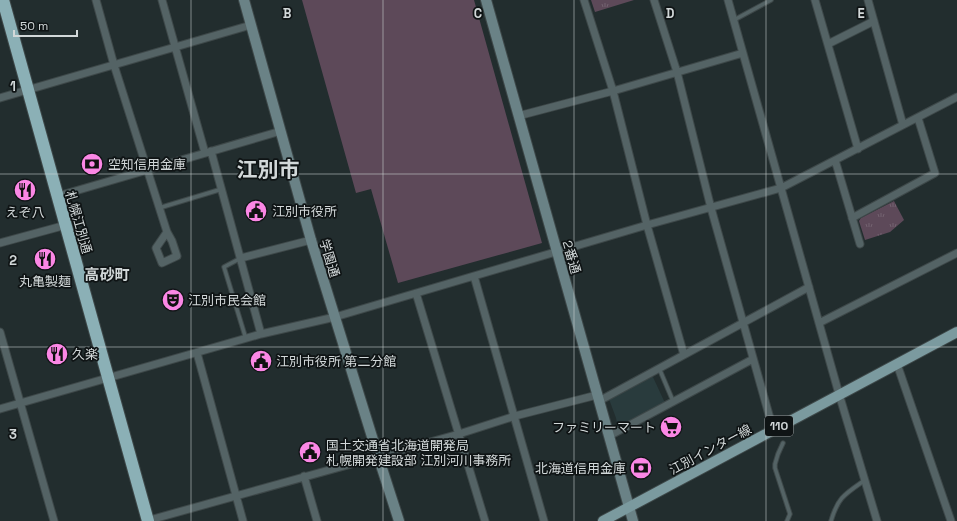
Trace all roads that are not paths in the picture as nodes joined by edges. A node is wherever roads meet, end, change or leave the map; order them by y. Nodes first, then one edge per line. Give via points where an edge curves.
1 (2, 0) edge
2 (96, 0) edge
3 (162, 0) edge
4 (244, 0) edge
5 (486, 0) edge
6 (584, 0) edge
7 (654, 0) edge
8 (728, 0) edge
9 (771, 0) edge
10 (815, 0) edge
11 (868, 0) edge
12 (734, 20) junction
13 (874, 21) junction
14 (251, 25) junction
15 (828, 44) junction
16 (176, 47) junction
17 (743, 53) junction
18 (114, 65) junction
19 (677, 72) junction
20 (28, 91) junction
21 (613, 91) junction
22 (957, 97) edge
23 (0, 98) edge
24 (518, 116) junction
25 (918, 118) junction
26 (903, 125) junction
27 (281, 131) junction
28 (858, 149) junction
29 (208, 152) junction
30 (835, 160) junction
31 (148, 169) junction
32 (781, 188) junction
33 (222, 189) junction
34 (58, 196) junction
35 (159, 208) junction
36 (711, 208) junction
37 (852, 218) junction
38 (66, 225) junction
39 (646, 225) junction
40 (167, 232) dead end
41 (311, 240) junction
42 (0, 243) edge
43 (860, 244) dead end
44 (557, 252) junction
45 (957, 254) edge
46 (241, 258) junction
47 (474, 276) junction
48 (809, 287) junction
49 (416, 293) junction
50 (335, 317) junction
51 (819, 322) junction
52 (743, 323) junction
53 (0, 332) edge
54 (957, 332) edge
55 (261, 334) junction
56 (246, 339) junction
57 (197, 353) junction
58 (684, 355) junction
59 (753, 359) junction
60 (897, 364) junction
61 (659, 368) junction
62 (109, 378) junction
63 (839, 394) junction
64 (598, 398) junction
65 (673, 401) junction
66 (20, 403) junction
67 (0, 409) edge
68 (515, 416) junction
69 (773, 429) junction
70 (459, 434) junction
71 (609, 436) junction
72 (784, 443) dead end
73 (378, 456) junction
74 (304, 476) junction
75 (864, 480) junction
76 (235, 496) junction
77 (629, 507) junction
78 (54, 521) edge
79 (147, 521) edge
80 (243, 521) edge
81 (317, 521) edge
82 (399, 521) edge
83 (485, 521) edge
84 (544, 521) edge
85 (602, 521) edge
86 (633, 521) edge
87 (787, 521) edge
88 (831, 521) edge
89 (877, 521) edge
90 (950, 521) edge

1 - 20 highway, 札幌江別通
2 - 18 street
3 - 16 street
4 - 14 street, 学園通
5 - 24 street, 2番通
6 - 21 street
7 - 19 street
8 - 12 street
9 - 12 lane
10 - 15 street
11 - 13 street
12 - 17 street
13 - 15 street
13 - 26 street
14 - 16 street
14 - 27 street, 学園通
15 - 28 street
16 - 18 street
16 - 29 street
17 - 19 street
17 - 32 street
18 - 20 street
18 - 31 street
19 - 21 street
19 - 36 street
20 - 23 street
20 - 34 highway, 札幌江別通
21 - 24 street
21 - 39 street
22 - 25 street
24 - 44 street, 2番通
25 - 26 street
25 - 37 street via 935,173
26 - 28 street
27 - 29 street
27 - 41 street, 学園通
28 - 30 street
29 - 31 street
29 - 33 street
30 - 32 street
30 - 37 street
31 - 34 street
31 - 35 street
32 - 36 street
32 - 48 street
33 - 35 lane
33 - 46 street
34 - 38 highway, 札幌江別通
35 - 40 street
36 - 39 street
36 - 52 street
37 - 43 street
38 - 42 street
38 - 62 highway, 札幌江別通
39 - 44 street
39 - 58 street
41 - 46 street
41 - 50 street, 学園通
44 - 47 street
44 - 64 street, 2番通
45 - 51 street
46 - 55 street
46 - 56 lane via 224,267
47 - 49 street
47 - 68 street
48 - 51 street
48 - 52 street
49 - 50 street
49 - 70 street
50 - 55 street
50 - 73 street, 学園通
51 - 63 street
52 - 58 street
52 - 59 street
53 - 66 street
54 - 60 main road, 江別インター線 / 110
55 - 56 street
56 - 57 street
57 - 62 street
57 - 76 street
58 - 61 street
59 - 65 street
59 - 69 street
60 - 63 main road, 江別インター線 / 110
60 - 90 street
61 - 64 street
61 - 65 lane
62 - 66 street
62 - 79 highway, 札幌江別通
63 - 69 main road, 江別インター線 / 110
63 - 75 street
64 - 68 street
64 - 71 street, 2番通
65 - 71 street
66 - 67 street
66 - 78 street
68 - 70 street
68 - 84 street
69 - 77 main road, 江別インター線 / 110
70 - 73 street
70 - 83 street
71 - 77 street, 2番通
72 - 87 lane via 775,464 790,514
73 - 74 street
73 - 82 street, 学園通
74 - 76 street
74 - 81 street
75 - 88 lane via 838,502
75 - 89 street
76 - 79 street
76 - 80 street
77 - 85 main road, 江別インター線 / 110
77 - 86 street, 2番通

